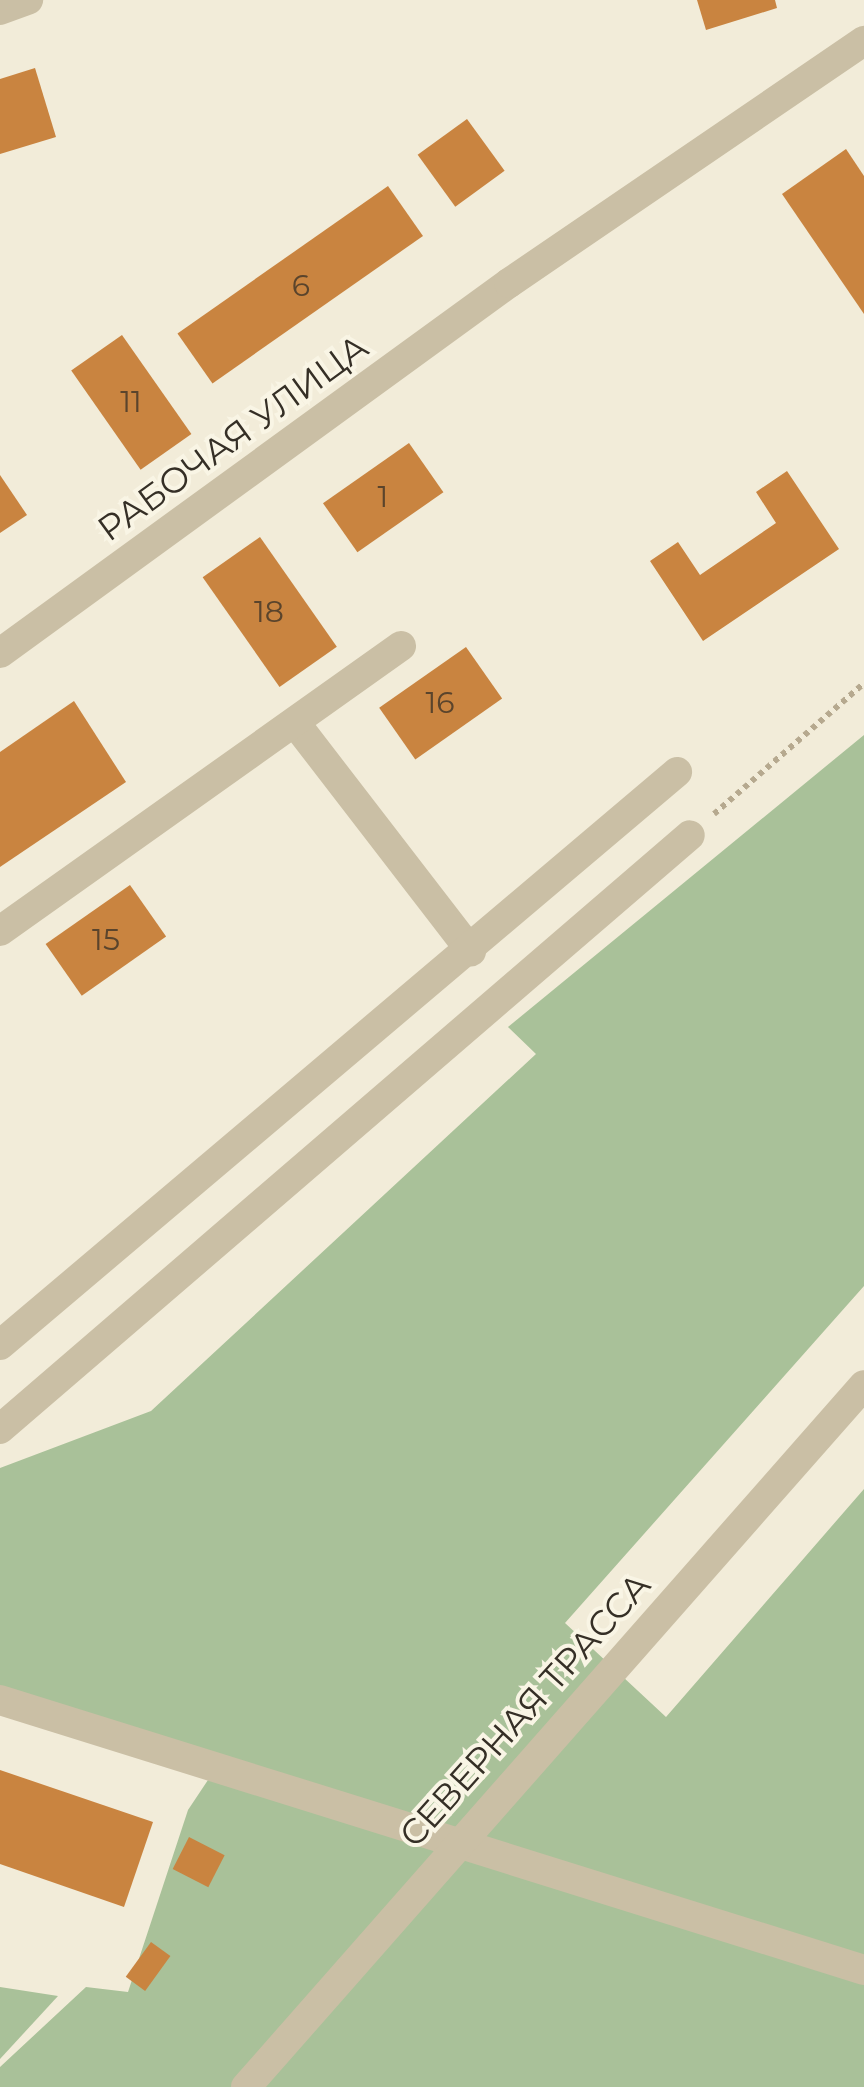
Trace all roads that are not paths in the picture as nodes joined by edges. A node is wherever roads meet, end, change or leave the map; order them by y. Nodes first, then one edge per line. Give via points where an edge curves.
1 (28, 0) edge
2 (0, 10) edge
3 (864, 41) edge
4 (402, 646) dead end
5 (0, 653) edge
6 (296, 724) junction
7 (677, 772) dead end
8 (690, 834) road end
9 (0, 931) edge
10 (471, 951) junction
11 (4, 1332) edge
12 (864, 1385) edge
13 (0, 1429) edge
14 (0, 1700) edge
15 (460, 1838) junction
16 (864, 1970) edge
17 (246, 2087) edge

1 - 2 street
3 - 5 street, РАБОЧАЯ УЛИЦА via 509,283
4 - 6 street
6 - 9 street
6 - 10 street
7 - 10 street
8 - 13 street
10 - 11 street
12 - 15 street, СЕВЕРНАЯ ТРАССА
14 - 15 street
15 - 16 street
15 - 17 street, СЕВЕРНАЯ ТРАССА

